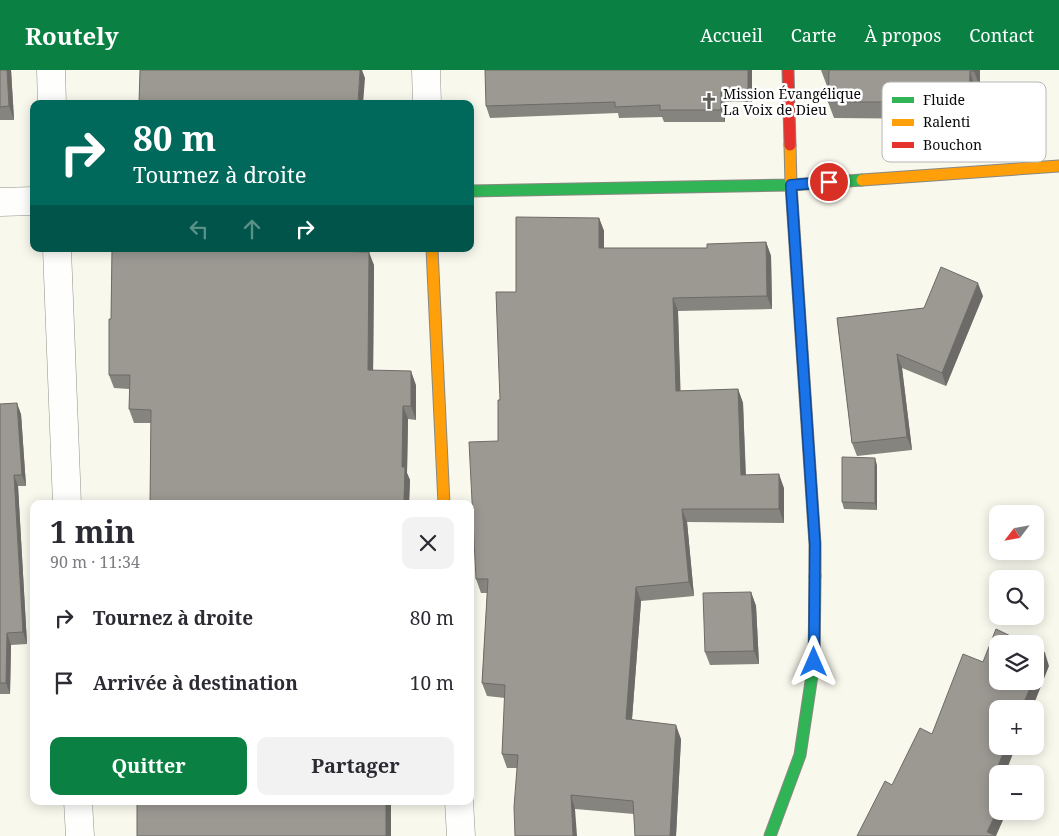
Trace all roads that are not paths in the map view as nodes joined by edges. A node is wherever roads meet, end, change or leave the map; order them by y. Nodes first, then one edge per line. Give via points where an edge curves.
1 (51, 70) edge
2 (426, 70) edge
3 (788, 70) edge
4 (52, 100) edge
5 (427, 100) edge
6 (1059, 166) edge
7 (791, 185) junction
8 (474, 192) edge
9 (30, 201) edge
10 (0, 202) edge
11 (56, 252) edge
12 (432, 252) edge
13 (67, 500) edge
14 (444, 500) edge
15 (78, 805) edge
16 (459, 805) edge
17 (80, 836) edge
18 (460, 836) edge
19 (770, 836) edge

1 - 4 street
2 - 5 street
3 - 7 street
6 - 7 street
7 - 8 street
7 - 19 street via 815,544 814,662 800,755
9 - 10 street
11 - 13 street
12 - 14 street
15 - 17 street
16 - 18 street

